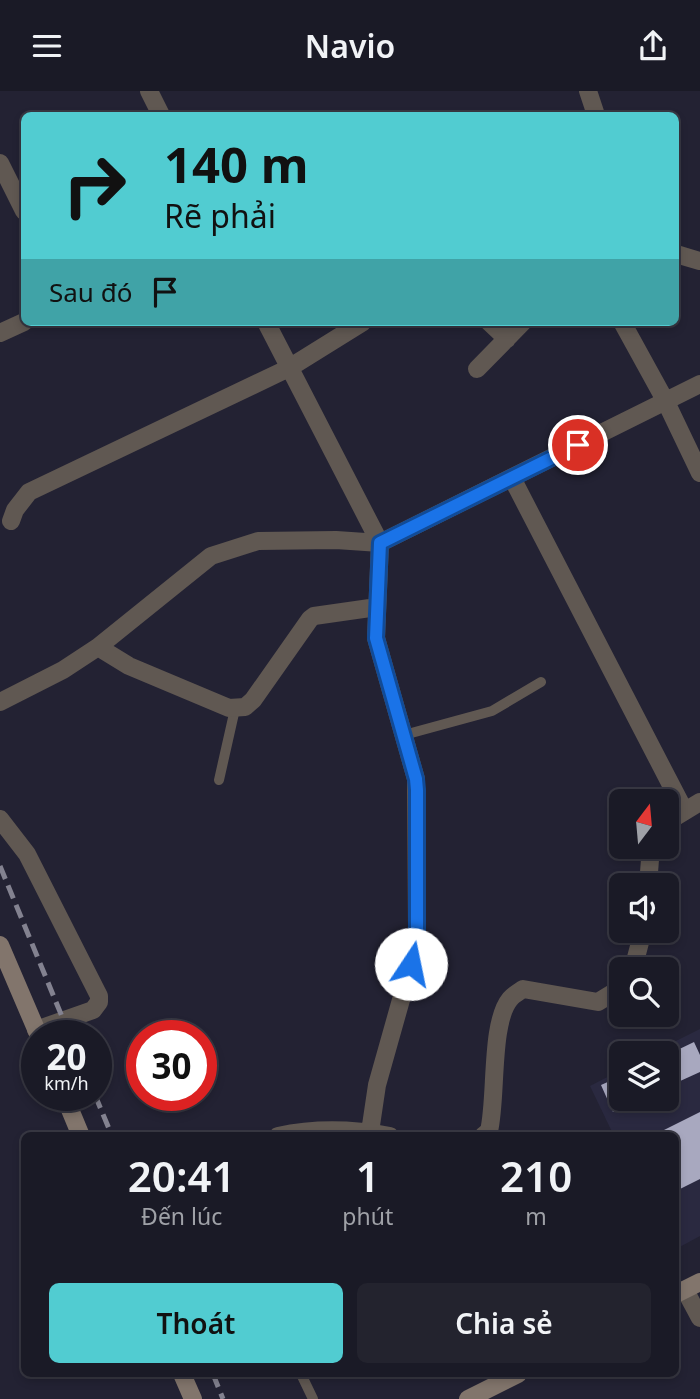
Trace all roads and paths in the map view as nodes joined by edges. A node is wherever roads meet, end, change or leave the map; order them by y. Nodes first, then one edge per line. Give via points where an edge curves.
1 (149, 91) edge
2 (588, 91) edge
3 (160, 112) edge
4 (595, 112) edge
5 (0, 163) edge
6 (21, 205) edge
7 (679, 255) edge
8 (700, 261) edge
9 (21, 323) edge
10 (268, 326) edge
11 (357, 326) edge
12 (493, 326) edge
13 (519, 326) edge
14 (624, 326) edge
15 (0, 333) edge
16 (507, 339) junction
17 (289, 368) junction
18 (477, 369) dead end
19 (700, 384) edge
20 (666, 402) junction
21 (700, 473) edge
22 (512, 478) junction
23 (11, 521) dead end
24 (380, 543) junction
25 (377, 607) junction
26 (98, 647) junction
27 (541, 681) dead end
28 (0, 702) edge
29 (235, 709) junction
30 (404, 735) junction
31 (219, 780) dead end
32 (692, 806) edge
33 (0, 819) edge
34 (0, 945) edge
35 (609, 995) edge
36 (32, 1020) edge
37 (69, 1020) edge
38 (71, 1111) edge
39 (79, 1132) edge
40 (297, 1132) edge
41 (370, 1132) joint
42 (488, 1132) edge
43 (687, 1289) edge
44 (700, 1318) edge
45 (183, 1377) edge
46 (302, 1377) edge
47 (512, 1377) edge
48 (193, 1399) edge
49 (313, 1399) edge
50 (468, 1399) edge

1 - 3 street
2 - 4 street
5 - 6 street
7 - 8 street
9 - 15 street
10 - 17 street
11 - 17 street
12 - 16 street
13 - 16 street
14 - 20 street
16 - 18 street
17 - 23 street via 29,492
17 - 24 street
19 - 20 street
20 - 21 street
20 - 22 street
22 - 24 street
22 - 32 street
24 - 25 street
24 - 26 street via 258,541 211,556
25 - 29 street via 314,616 253,701
25 - 30 street via 378,649
26 - 28 street
26 - 29 street via 129,666
27 - 30 lane via 492,711
29 - 31 lane
30 - 41 street via 417,790 417,943 377,1085
33 - 37 street via 27,854 99,996 93,1010
34 - 36 street
35 - 42 street via 598,1002 523,989 510,999 497,1046 494,1112
38 - 39 street
40 - 41 street
43 - 44 street
45 - 48 street
46 - 49 lane
47 - 50 street

